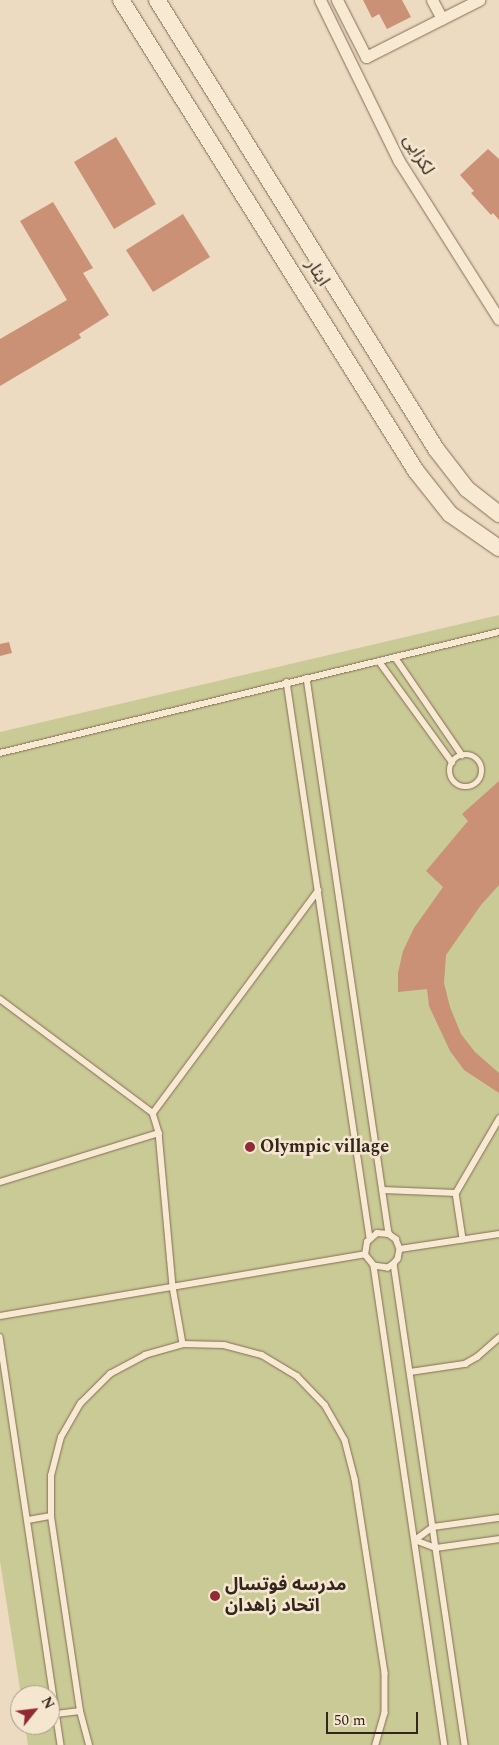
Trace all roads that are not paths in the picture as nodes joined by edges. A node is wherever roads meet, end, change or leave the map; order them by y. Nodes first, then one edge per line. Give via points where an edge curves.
1 (121, 0) edge
2 (157, 0) edge
3 (320, 0) edge
4 (337, 0) edge
5 (432, 0) edge
6 (479, 0) edge
7 (442, 19) junction
8 (499, 319) edge
9 (499, 514) edge
10 (499, 548) edge
11 (499, 632) edge
12 (395, 657) junction
13 (380, 661) junction
14 (307, 678) junction
15 (287, 682) junction
16 (0, 753) edge
17 (462, 755) junction
18 (452, 762) junction
19 (318, 891) junction
20 (0, 999) edge
21 (153, 1113) junction
22 (499, 1119) edge
23 (159, 1133) junction
24 (0, 1182) edge
25 (383, 1190) junction
26 (456, 1193) junction
27 (389, 1234) junction
28 (499, 1234) edge
29 (370, 1238) junction
30 (463, 1239) junction
31 (400, 1249) junction
32 (365, 1254) junction
33 (394, 1264) junction
34 (374, 1266) junction
35 (173, 1287) junction
36 (0, 1316) edge
37 (0, 1337) edge
38 (499, 1338) edge
39 (184, 1344) junction
40 (410, 1372) junction
41 (51, 1516) junction
42 (499, 1518) edge
43 (28, 1520) junction
44 (433, 1527) junction
45 (499, 1539) edge
46 (415, 1540) junction
47 (436, 1548) junction
48 (52, 1685) edge
49 (80, 1711) junction
50 (60, 1714) edge
51 (89, 1745) edge
52 (376, 1745) edge
53 (445, 1745) edge
54 (465, 1745) edge

1 - 10 street, ایثار via 416,471 450,514
2 - 9 street, ایثار via 436,449 467,489
3 - 8 street, لکزایی via 400,161
4 - 7 street via 366,57
5 - 7 street
6 - 7 street
11 - 12 lane
12 - 13 lane
12 - 17 lane
13 - 14 lane
13 - 18 lane
14 - 15 lane
14 - 25 lane
15 - 16 lane
15 - 19 lane
17 - 18 lane
17 - 18 lane via 474,757 482,767 476,784 470,787 458,785 450,775
19 - 21 lane
19 - 29 lane
20 - 21 lane
21 - 23 lane
22 - 26 lane
23 - 24 lane
23 - 35 lane
25 - 26 lane
25 - 27 lane
26 - 30 lane
27 - 29 lane via 377,1233
27 - 31 lane via 396,1239
28 - 30 lane
29 - 32 lane
30 - 31 lane
31 - 33 lane
32 - 34 lane
32 - 35 lane
33 - 34 lane via 388,1268
33 - 40 lane
34 - 46 lane
35 - 36 lane
35 - 39 lane
37 - 43 lane
38 - 40 lane via 466,1364
39 - 41 lane via 145,1355 110,1374 81,1403 61,1437 51,1476
39 - 52 lane via 224,1345 262,1355 297,1376 325,1404 345,1440 355,1478 385,1673 385,1713
40 - 44 lane
41 - 43 lane
41 - 49 lane
42 - 44 lane
43 - 48 lane
44 - 46 lane
44 - 47 lane
45 - 47 lane
46 - 47 lane
46 - 53 lane
47 - 54 lane
49 - 50 lane
49 - 51 lane

